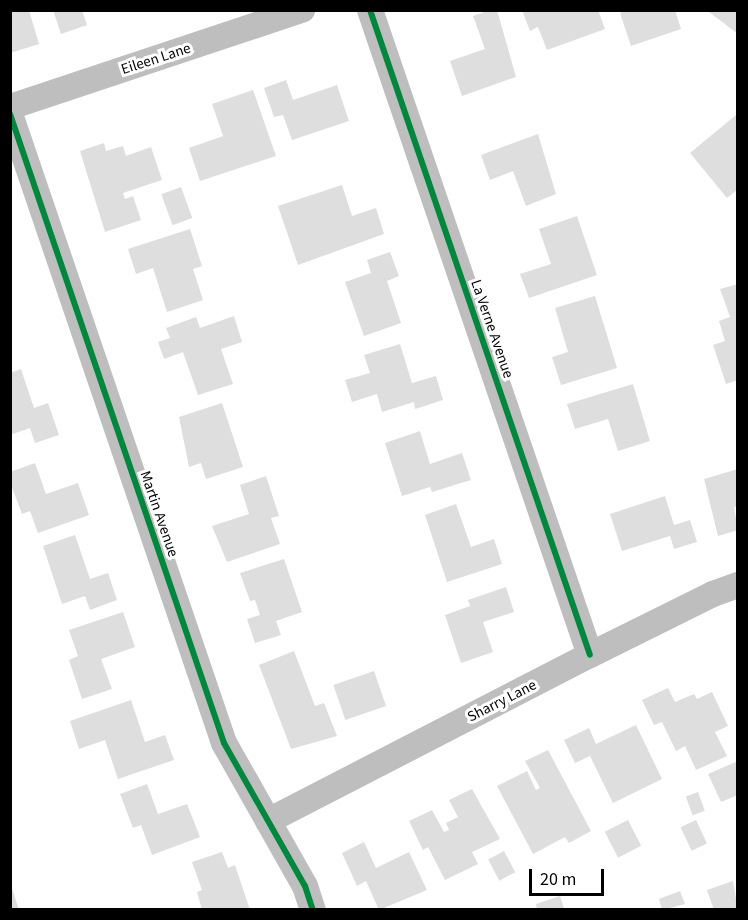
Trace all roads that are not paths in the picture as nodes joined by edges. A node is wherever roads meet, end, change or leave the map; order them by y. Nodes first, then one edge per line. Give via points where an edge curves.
1 (302, 10) edge
2 (370, 10) edge
3 (10, 107) edge
4 (10, 114) edge
5 (738, 585) edge
6 (590, 655) junction
7 (268, 821) junction
8 (313, 909) edge

1 - 3 street, Eileen Lane
2 - 6 street, La Verne Avenue
4 - 7 street, Martin Avenue via 224,743
5 - 6 street, Sharry Lane
6 - 7 street, Sharry Lane
7 - 8 street, Martin Avenue via 305,886

